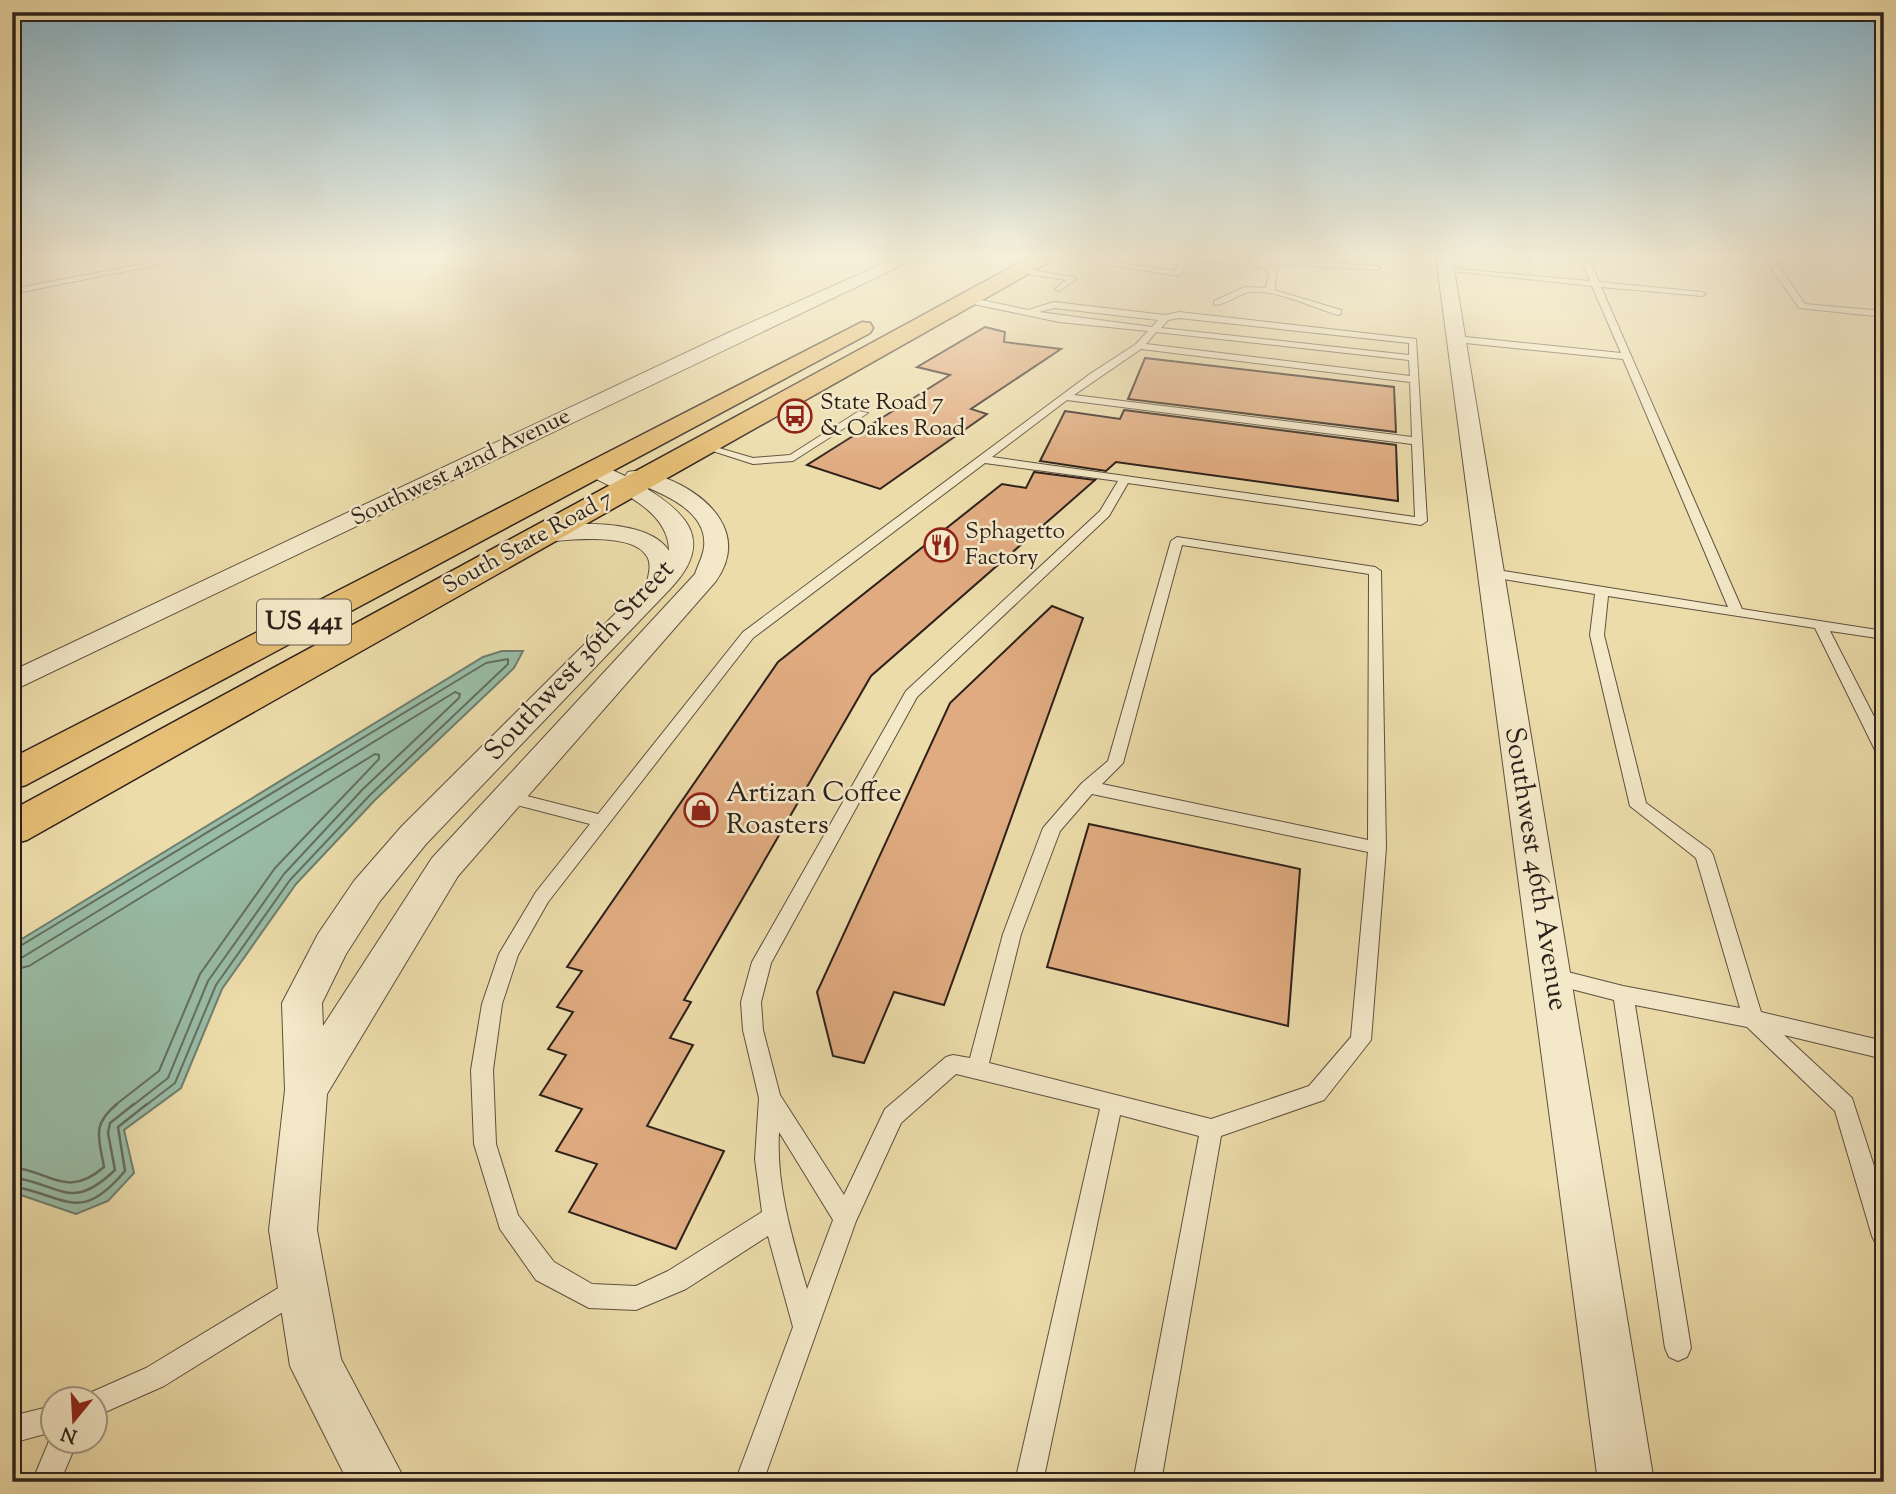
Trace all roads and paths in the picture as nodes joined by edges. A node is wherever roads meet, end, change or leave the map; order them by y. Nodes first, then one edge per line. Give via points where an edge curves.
1 (757, 327) edge
2 (865, 327) edge
3 (902, 327) edge
4 (1129, 327) edge
5 (1157, 327) edge
6 (1289, 327) joint
7 (1454, 327) edge
8 (1615, 327) edge
9 (1154, 330) junction
10 (1456, 339) junction
11 (1286, 344) junction
12 (1139, 346) junction
13 (1628, 357) junction
14 (1412, 358) junction
15 (1413, 379) junction
16 (1066, 397) junction
17 (863, 413) dead end
18 (1416, 441) junction
19 (702, 446) junction
20 (983, 459) junction
21 (595, 469) junction
22 (1125, 479) junction
23 (636, 483) junction
24 (543, 535) junction
25 (1491, 573) junction
26 (660, 583) junction
27 (1602, 591) junction
28 (1736, 610) junction
29 (1820, 625) junction
30 (1884, 635) edge
31 (12, 682) edge
32 (507, 740) junction
33 (1884, 752) edge
34 (12, 775) edge
35 (1088, 787) junction
36 (507, 797) junction
37 (601, 821) junction
38 (12, 829) edge
39 (1377, 848) junction
40 (1552, 976) junction
41 (1623, 994) junction
42 (1753, 1019) junction
43 (1884, 1050) edge
44 (977, 1070) junction
45 (306, 1090) junction
46 (771, 1098) junction
47 (1112, 1103) junction
48 (1211, 1129) junction
49 (775, 1218) junction
50 (845, 1218) junction
51 (1884, 1236) edge
52 (303, 1285) junction
53 (806, 1330) junction
54 (1678, 1349) dead end
55 (108, 1398) edge
56 (38, 1423) edge
57 (12, 1430) edge
58 (57, 1456) edge
59 (46, 1482) edge
60 (378, 1482) edge
61 (749, 1482) edge
62 (1029, 1482) edge
63 (1147, 1482) edge
64 (1626, 1482) edge

1 - 31 street, Southwest 42nd Avenue
2 - 21 main road, South State Road 7 / US 441
3 - 19 main road, South State Road 7 / US 441
4 - 9 lane
5 - 9 lane
6 - 11 lane
6 - 14 lane via 1413,341
7 - 10 street, Southwest 46th Avenue
8 - 13 lane
9 - 11 lane
9 - 12 lane
10 - 13 lane
10 - 25 street, Southwest 46th Avenue
11 - 14 lane
12 - 15 lane
12 - 16 lane
13 - 28 lane
14 - 15 lane
15 - 18 lane
16 - 18 lane
16 - 20 lane
17 - 19 lane via 793,458 753,461
18 - 22 lane via 1421,521
19 - 23 main road, South State Road 7 / US 441
20 - 22 lane
20 - 37 lane via 748,635
21 - 23 street, Southwest 36th Street
21 - 34 main road, South State Road 7 / US 441
22 - 46 lane via 1105,513 905,704 762,962 753,989 753,1030
23 - 24 main road, South State Road 7 / US 441
23 - 26 street, Southwest 36th Street via 672,520 680,535 683,549 678,562
23 - 36 street, Southwest 36th Street via 687,499 711,522 717,545 707,576
24 - 26 street via 608,533 645,541 662,561
24 - 38 main road, South State Road 7 / US 441
25 - 27 lane
25 - 40 street, Southwest 46th Avenue
26 - 32 street, Southwest 36th Street
27 - 28 lane
27 - 42 lane via 1597,635 1639,806 1704,855
28 - 29 lane
29 - 30 lane
29 - 33 lane
32 - 36 street via 498,783
32 - 45 street, Southwest 36th Street via 414,835 367,891 331,945 302,1003
35 - 39 lane
35 - 39 lane via 1115,763 1177,541 1375,571
35 - 44 lane via 1052,828 1012,934
36 - 37 lane
36 - 45 street, Southwest 36th Street via 445,867
37 - 49 lane via 542,897 509,954 492,1004 482,1070 485,1144 508,1221 545,1271 589,1296 636,1298 677,1280
39 - 48 lane via 1361,1040 1316,1093
40 - 41 lane
40 - 64 street, Southwest 46th Avenue
41 - 42 lane
41 - 54 lane
42 - 43 lane
42 - 51 lane via 1844,1105
44 - 47 lane
44 - 50 lane via 953,1064 893,1116
45 - 52 street, Southwest 36th Street via 293,1230
46 - 49 lane via 766,1159
46 - 50 lane
47 - 48 lane
47 - 62 lane
48 - 63 lane
49 - 53 lane
50 - 53 lane
52 - 55 lane via 155,1377
52 - 60 street, Southwest 36th Street via 316,1366
53 - 61 lane
56 - 57 lane
58 - 59 lane

